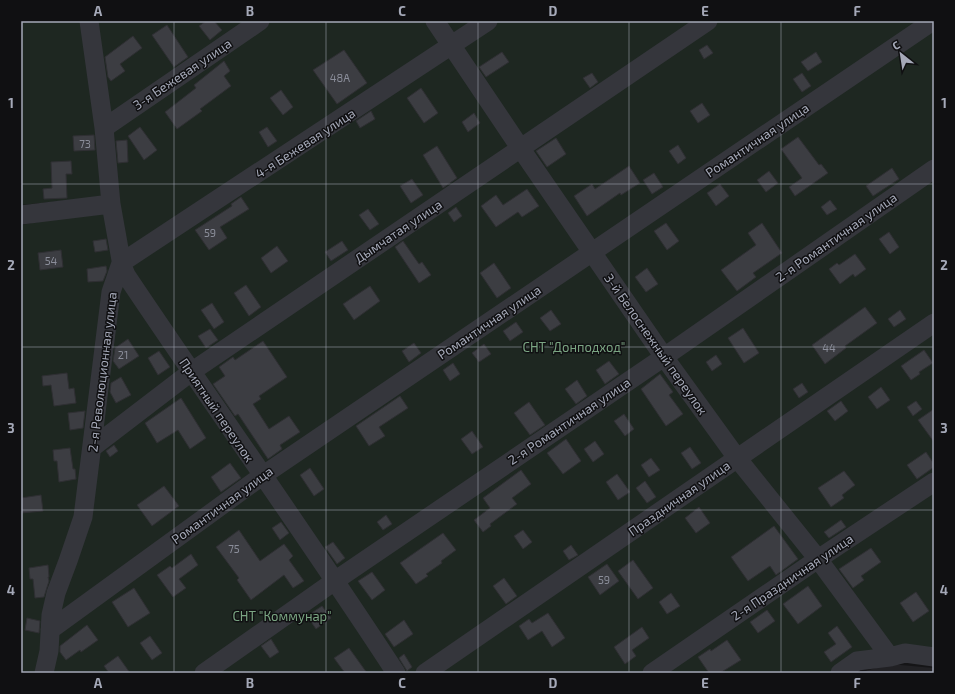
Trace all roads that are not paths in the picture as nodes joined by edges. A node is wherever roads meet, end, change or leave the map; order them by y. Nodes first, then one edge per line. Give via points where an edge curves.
1 (89, 21) edge
2 (260, 21) edge
3 (435, 21) edge
4 (488, 21) edge
5 (708, 21) edge
6 (928, 27) edge
7 (452, 46) junction
8 (104, 128) junction
9 (521, 149) junction
10 (934, 169) edge
11 (111, 204) junction
12 (21, 215) edge
13 (593, 252) junction
14 (121, 263) junction
15 (934, 323) edge
16 (664, 356) junction
17 (191, 372) junction
18 (93, 447) junction
19 (737, 458) junction
20 (262, 476) junction
21 (934, 482) edge
22 (818, 559) junction
23 (336, 580) junction
24 (50, 630) junction
25 (890, 657) junction
26 (934, 657) edge
27 (44, 673) edge
28 (204, 673) edge
29 (396, 673) edge
30 (425, 673) edge
31 (652, 673) edge
32 (840, 673) edge

1 - 8 street, 2-я Революционная улица
2 - 8 street, 3-я Бежевая улица
3 - 7 street, 3-й Белоснежный переулок
4 - 7 street, 4-я Бежевая улица
5 - 9 street, Дымчатая улица
6 - 13 street, Романтичная улица
7 - 9 street, 3-й Белоснежный переулок
7 - 14 street, 4-я Бежевая улица
8 - 11 street, 2-я Революционная улица
9 - 13 street, 3-й Белоснежный переулок
9 - 17 street, Дымчатая улица
10 - 16 street, 2-я Романтичная улица
11 - 12 street
11 - 14 street, 2-я Революционная улица
13 - 16 street, 3-й Белоснежный переулок
13 - 20 street, Романтичная улица
14 - 17 street, Приятный переулок via 126,275
14 - 18 street, 2-я Революционная улица via 111,292
15 - 19 street, Праздничная улица
16 - 19 street, 3-й Белоснежный переулок
16 - 23 street, 2-я Романтичная улица
17 - 18 street, Дымчатая улица
17 - 20 street, Приятный переулок
18 - 24 street, 2-я Революционная улица via 83,516 56,593
19 - 22 street, 3-й Белоснежный переулок
19 - 30 street, Праздничная улица
20 - 23 street, Приятный переулок
20 - 24 street, Романтичная улица
21 - 22 street, 2-я Праздничная улица
22 - 25 street, 3-й Белоснежный переулок
22 - 31 street, 2-я Праздничная улица
23 - 28 street, 2-я Романтичная улица
23 - 29 street, Приятный переулок
24 - 27 street, 2-я Революционная улица
25 - 26 street via 905,654
25 - 32 street via 857,661

